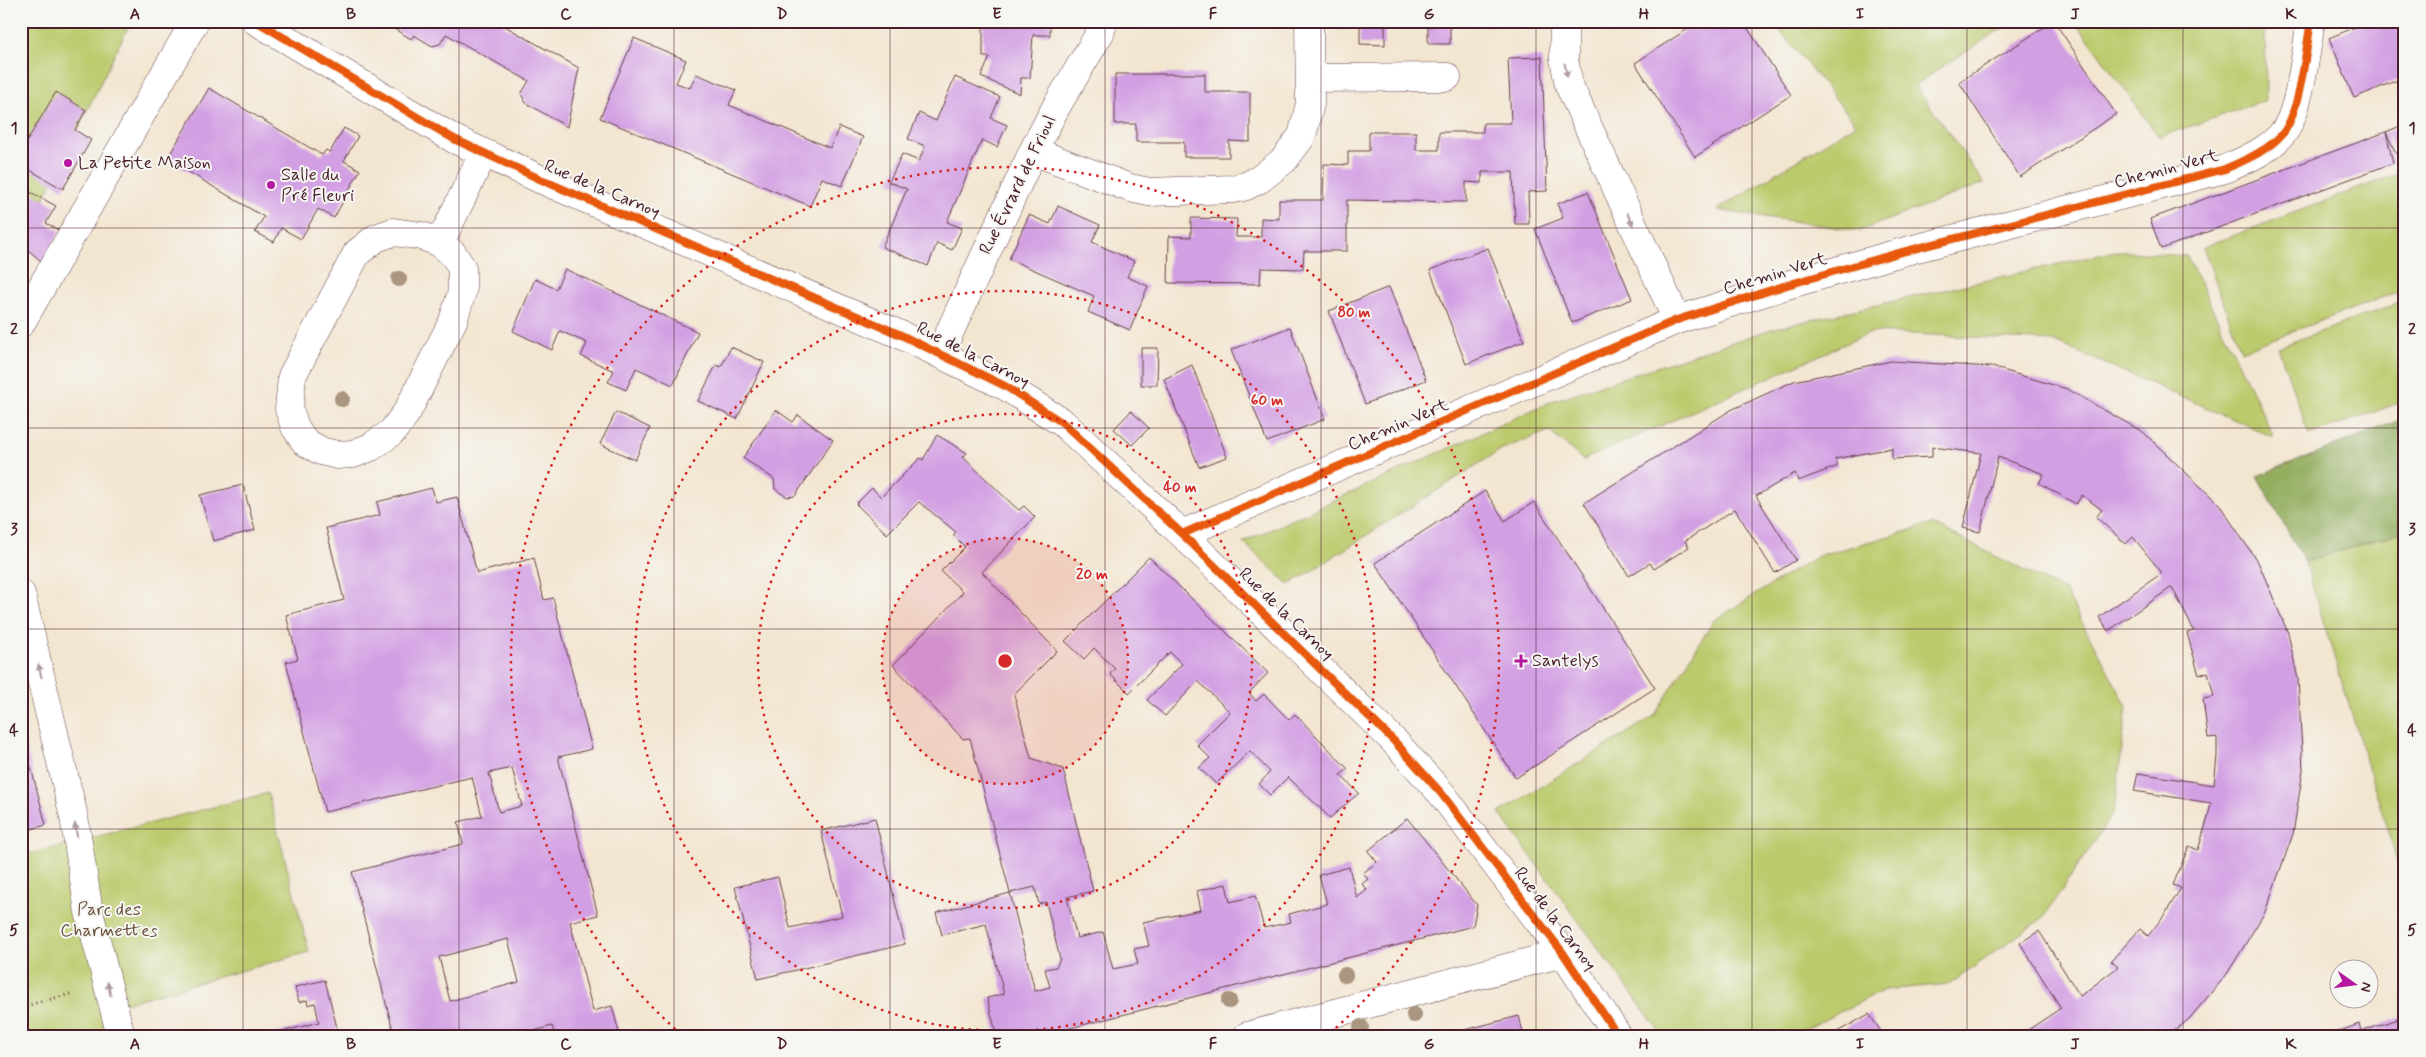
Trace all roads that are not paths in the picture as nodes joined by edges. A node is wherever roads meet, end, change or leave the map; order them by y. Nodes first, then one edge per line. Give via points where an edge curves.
1 (194, 21) edge
2 (256, 21) edge
3 (1104, 21) edge
4 (1309, 21) edge
5 (1564, 21) edge
6 (2311, 21) edge
7 (1447, 77) dead end
8 (1310, 78) junction
9 (1033, 151) junction
10 (483, 154) junction
11 (440, 243) junction
12 (1677, 320) junction
13 (21, 323) edge
14 (940, 353) junction
15 (1182, 534) junction
16 (21, 594) edge
17 (1563, 953) junction
18 (122, 1036) edge
19 (1247, 1036) edge
20 (1618, 1036) edge

1 - 13 street
2 - 10 street, Rue de la Carnoy via 421,121
3 - 9 street, Rue Évrard de Frioul
4 - 8 street
5 -> 12 street via 1564,59 1569,85
6 - 12 street, Chemin Vert via 2296,104 2284,132 2250,158 2216,172 1894,254
7 - 8 street
8 - 9 street via 1310,104 1302,136 1284,160 1246,186 1149,192 1130,188
9 - 14 street, Rue Évrard de Frioul
10 - 11 street
10 - 14 street, Rue de la Carnoy
11 - 11 street via 422,236 393,232 376,238 357,253 292,376 290,409 295,427 305,442 321,452 353,454 371,447 392,432 408,412 453,321 462,292 462,268
12 - 15 street, Chemin Vert
14 - 15 street, Rue de la Carnoy via 1019,394 1062,423
15 - 17 street, Rue de la Carnoy via 1394,741 1440,794
18 -> 16 street via 89,912 74,816
17 - 19 street
17 - 20 street, Rue de la Carnoy

